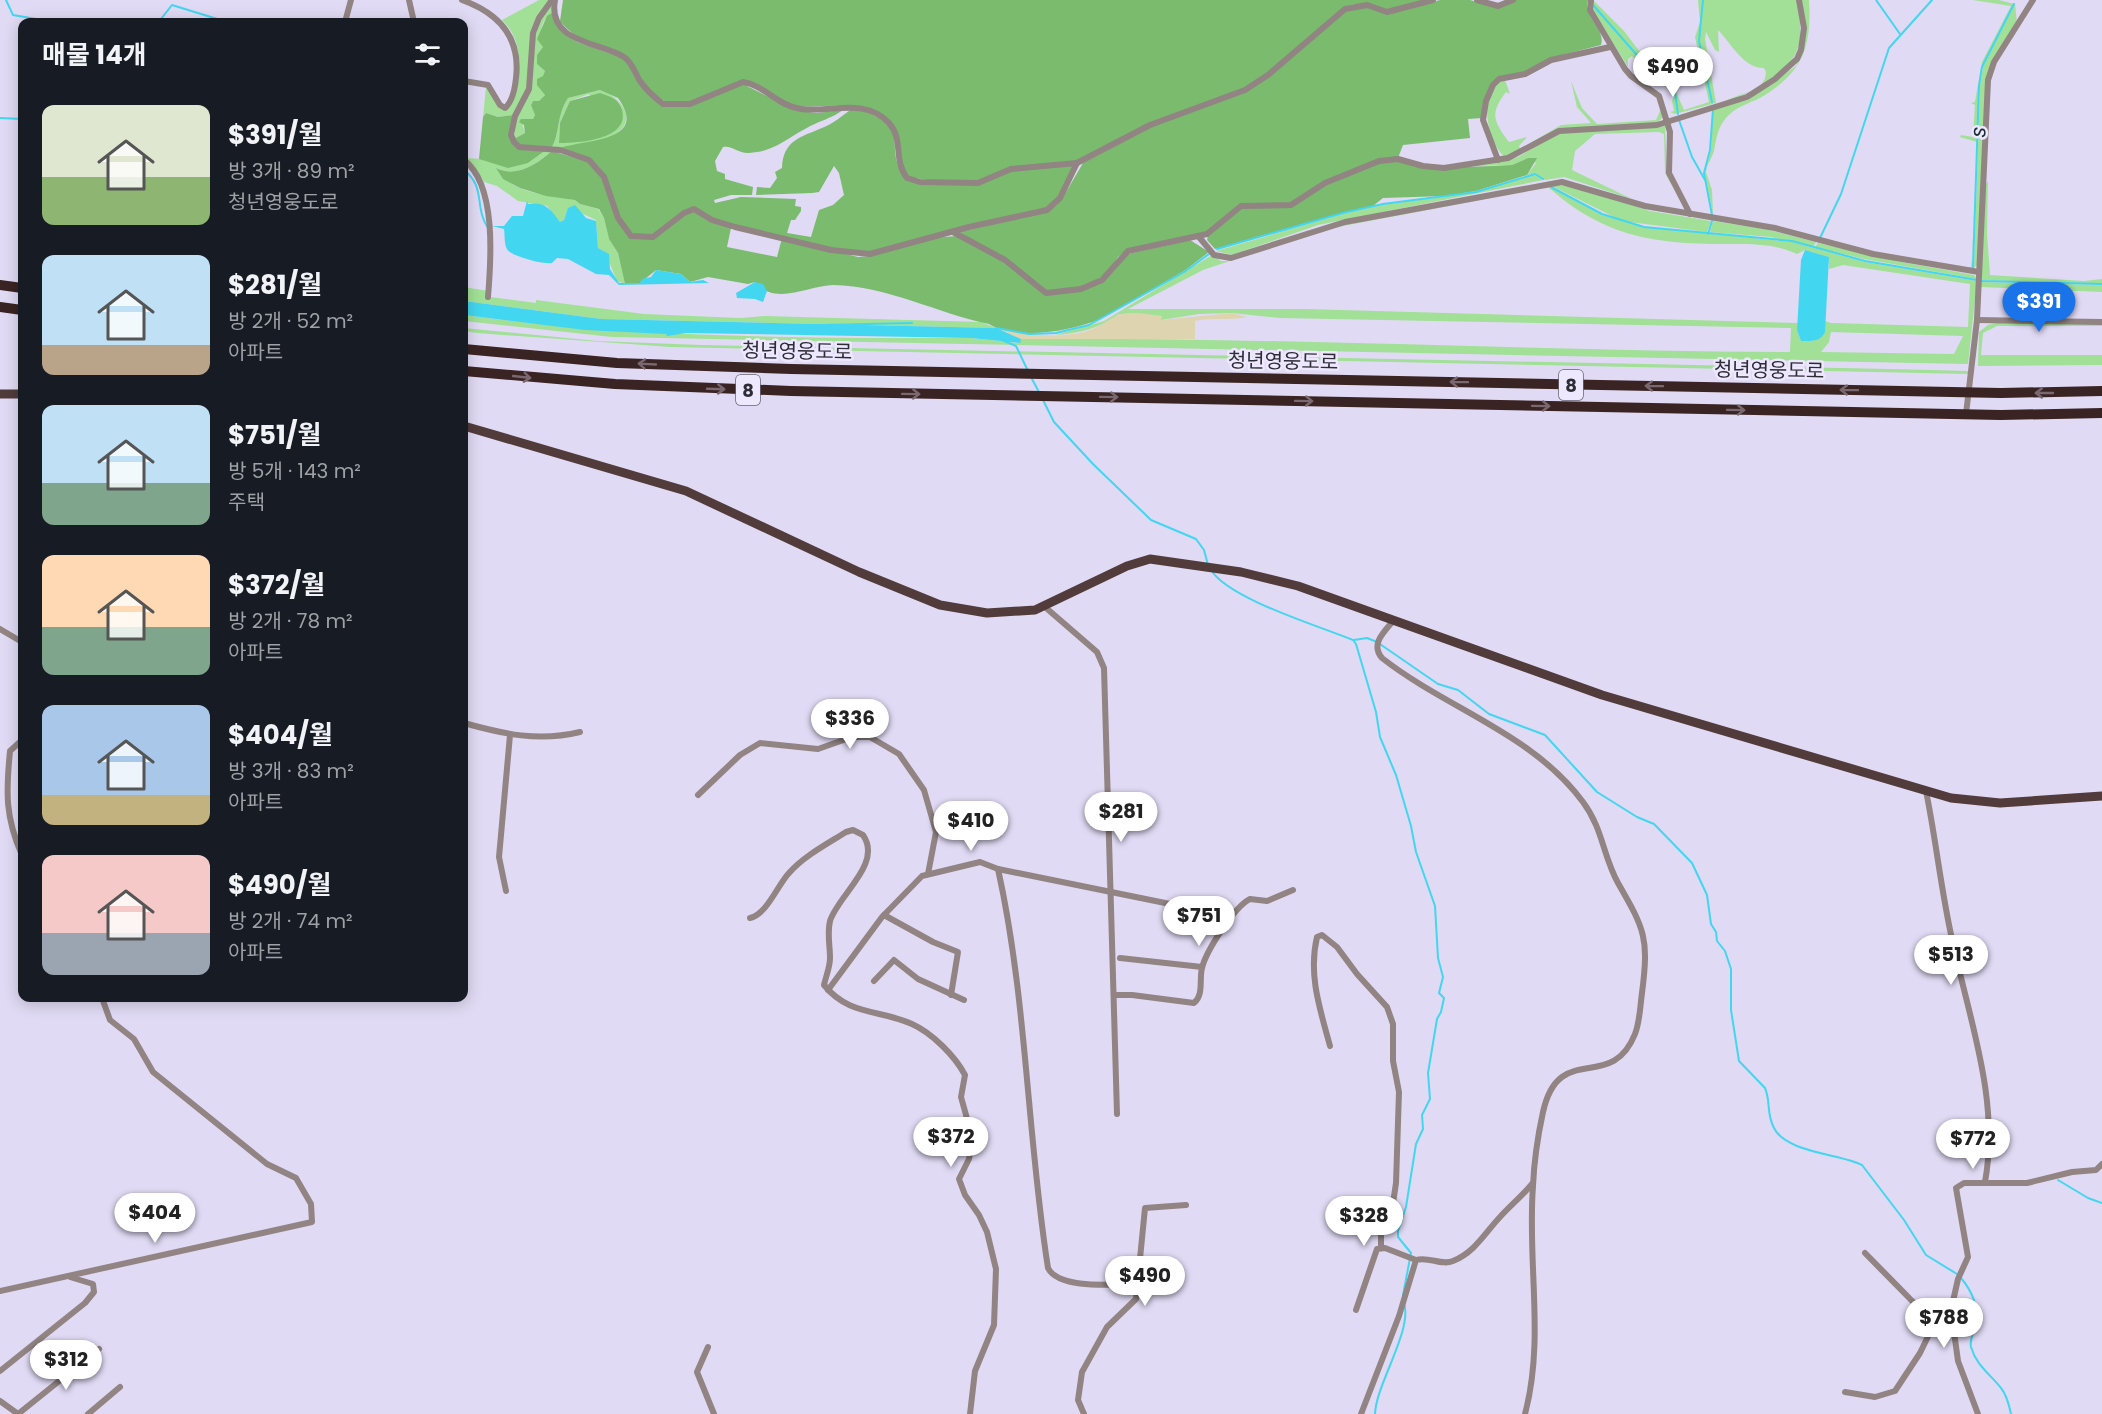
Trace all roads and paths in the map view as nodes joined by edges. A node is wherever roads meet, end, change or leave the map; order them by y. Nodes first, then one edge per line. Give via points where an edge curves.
1 (351, 0) edge
2 (409, 0) edge
3 (462, 0) edge
4 (554, 0) edge
5 (1433, 0) edge
6 (1477, 0) edge
7 (1513, 0) edge
8 (1591, 0) edge
9 (1799, 0) edge
10 (2033, 0) edge
11 (346, 18) edge
12 (413, 18) edge
13 (1610, 47) junction
14 (468, 82) edge
15 (1667, 122) junction
16 (1498, 160) junction
17 (1077, 163) junction
18 (468, 164) edge
19 (1690, 214) junction
20 (953, 232) junction
21 (1199, 237) junction
22 (1979, 276) junction
23 (0, 285) edge
24 (18, 287) edge
25 (488, 297) dead end
26 (0, 307) edge
27 (18, 309) edge
28 (1977, 320) junction
29 (2102, 322) edge
30 (468, 349) edge
31 (468, 371) edge
32 (2102, 391) edge
33 (1969, 392) junction
34 (0, 394) edge
35 (18, 394) edge
36 (2102, 413) edge
37 (1966, 414) junction
38 (468, 427) edge
39 (1045, 607) junction
40 (1394, 620) junction
41 (0, 629) edge
42 (18, 640) edge
43 (468, 724) edge
44 (580, 732) dead end
45 (510, 735) junction
46 (18, 744) edge
47 (1926, 791) junction
48 (698, 795) dead end
49 (2102, 796) edge
50 (18, 846) edge
51 (998, 869) junction
52 (928, 874) junction
53 (1293, 890) dead end
54 (506, 891) dead end
55 (1111, 894) junction
56 (1175, 905) dead end
57 (884, 915) junction
58 (750, 918) dead end
59 (1120, 958) dead end
60 (1202, 967) junction
61 (874, 981) dead end
62 (828, 990) junction
63 (951, 995) junction
64 (1114, 995) junction
65 (964, 1000) dead end
66 (103, 1002) edge
67 (1330, 1046) dead end
68 (1118, 1114) dead end
69 (2102, 1164) edge
70 (1984, 1182) junction
71 (1533, 1184) junction
72 (1186, 1205) dead end
73 (1381, 1248) junction
74 (1864, 1253) dead end
75 (1416, 1260) junction
76 (63, 1276) junction
77 (1137, 1284) junction
78 (0, 1291) edge
79 (1951, 1310) junction
80 (1356, 1311) dead end
81 (1936, 1320) junction
82 (708, 1347) dead end
83 (99, 1349) dead end
84 (0, 1371) edge
85 (120, 1387) dead end
86 (1845, 1392) dead end
87 (0, 1401) edge
88 (18, 1414) edge
89 (88, 1414) edge
90 (714, 1414) edge
91 (970, 1414) edge
92 (1084, 1414) edge
93 (1360, 1414) edge
94 (1525, 1414) edge
95 (1978, 1414) edge

1 - 11 street
2 - 12 street
3 - 14 street via 484,8 507,28 518,64 513,94 505,108 488,85
4 - 17 street via 557,20 568,34 626,58 641,84 663,104 690,104 743,82 795,108 863,109 881,117 893,129 899,142 900,168 907,178 920,182 978,183 1011,169
4 - 20 street via 533,33 530,89 515,116 514,142 519,147 560,150 589,160 604,177 618,218 632,236 653,237 694,209 735,227 859,255
5 - 17 street via 1388,12 1353,5 1245,90 1150,125
6 - 7 street via 1498,6
8 - 13 street via 1590,10
9 - 15 street via 1803,39 1791,67 1747,97
10 - 22 street via 1994,62 1988,80
13 - 15 street via 1631,76 1659,96
13 - 16 street via 1551,60 1525,74 1499,79 1493,85 1483,120
15 - 16 street via 1559,131 1517,155
15 - 19 street via 1669,173
16 - 21 street via 1444,168 1398,159 1379,161 1325,183 1291,205 1241,206
17 - 20 street via 1060,198 1047,210
18 - 25 street via 482,184 492,239
19 - 21 street via 1645,206 1562,182 1346,222 1231,258 1215,255
19 - 22 street via 1775,228
20 - 21 street via 1005,260 1039,288 1052,293 1081,289 1102,280 1128,251
22 - 28 street
23 - 24 highway
26 - 27 highway
28 - 29 street
28 - 33 street
33 -> 30 highway, 청년영웅도로 / 8 via 662,365
31 -> 37 highway, 청년영웅도로 / 8 via 685,388
32 -> 33 highway, 청년영웅도로 / 8
33 - 37 street
34 - 35 main road
36 - 37 highway, 청년영웅도로 / 8
38 - 39 main road via 686,491 932,603 998,614
39 - 40 main road via 1139,561 1160,559 1279,580
39 - 55 street via 1097,652 1103,662
40 - 47 main road via 1602,695
40 - 71 street via 1376,646 1382,658 1534,753 1584,803 1604,839 1612,871 1637,917 1646,944 1635,1035 1614,1062 1601,1068 1568,1071 1556,1081 1544,1109
41 - 42 street
43 - 45 street
44 - 45 street via 557,738
45 - 54 street via 498,857
46 - 50 street via 10,751 6,808
47 - 49 main road via 1985,803
47 - 70 street via 1947,916 1987,1098 1989,1149
48 - 52 street via 740,755 760,743 818,749 852,737 870,737 898,754 924,790 936,832
51 - 52 street via 980,862
51 - 55 street
51 - 77 street via 1019,1002 1034,1176 1048,1268 1055,1277 1069,1282
52 - 57 street
53 - 60 street via 1268,901 1245,901 1224,927
55 - 56 street
55 - 64 street
57 - 62 street
57 - 63 street via 958,952
58 - 62 street via 759,913 799,863 846,832 852,830 863,835 868,850 865,863 829,924 830,963 824,985
59 - 60 street
60 - 64 street via 1200,996 1194,1003
61 - 63 street via 894,960 918,979
62 - 91 street via 852,1008 919,1028 952,1056 965,1075 962,1097 973,1140 959,1179 987,1232 996,1269 994,1325 975,1371
63 - 65 street
64 - 68 street
66 - 76 street via 110,1020 134,1039 153,1072 267,1164 296,1178 310,1204 312,1222
67 - 73 street via 1314,973 1315,945 1322,935 1337,947 1387,1007 1393,1024 1393,1061 1399,1092 1396,1183 1392,1210 1381,1231
69 - 70 street via 2096,1170 2027,1184
70 - 79 street via 1964,1183 1956,1188 1968,1253
71 - 75 street via 1468,1253 1446,1263 1427,1258
71 - 94 street via 1534,1371
72 - 77 street via 1145,1208
73 - 75 street
73 - 80 street via 1374,1254
74 - 81 street
75 - 93 street via 1395,1328
76 - 78 street
76 - 84 street via 93,1284 94,1292
77 - 92 street via 1136,1299 1107,1327 1082,1372 1078,1400
79 - 81 street
79 - 95 street via 1959,1361
81 - 86 street via 1895,1391 1875,1397
82 - 90 street via 697,1372
83 - 88 street
85 - 89 street
87 - 88 street

